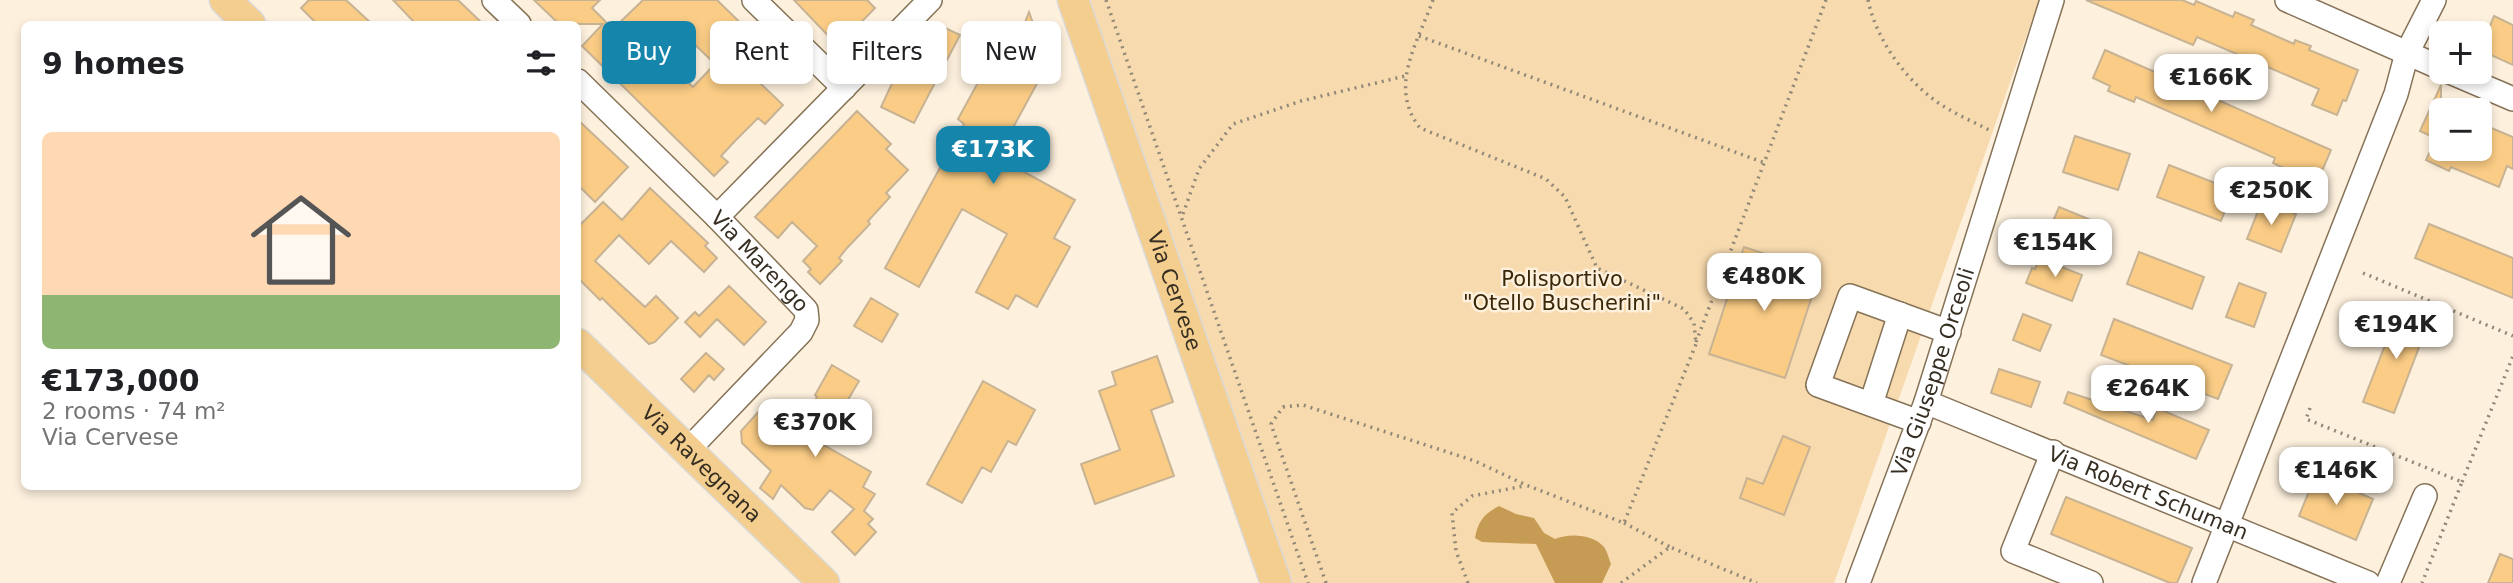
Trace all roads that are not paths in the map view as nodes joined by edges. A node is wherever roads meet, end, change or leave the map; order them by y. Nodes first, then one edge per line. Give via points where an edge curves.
1 (225, 0) edge
2 (494, 0) edge
3 (754, 0) edge
4 (930, 0) edge
5 (1073, 0) edge
6 (2052, 0) edge
7 (2287, 0) edge
8 (2434, 0) edge
9 (247, 21) edge
10 (516, 21) edge
11 (2407, 53) junction
12 (2429, 63) edge
13 (581, 84) edge
14 (2478, 84) edge
15 (844, 88) junction
16 (2513, 99) edge
17 (717, 217) junction
18 (1900, 314) junction
19 (1949, 332) junction
20 (581, 347) edge
21 (1871, 404) junction
22 (1922, 412) junction
23 (687, 451) junction
24 (2053, 453) junction
25 (2425, 496) dead end
26 (2228, 525) junction
27 (824, 583) edge
28 (1276, 583) edge
29 (1858, 583) edge
30 (2091, 583) edge
31 (2204, 583) edge
32 (2368, 583) edge
33 (2388, 583) edge

1 - 9 main road
2 - 10 street
3 - 15 street
4 - 15 street
5 - 28 main road, Via Cervese
6 - 19 street, Via Giuseppe Orceoli
7 - 11 street
8 - 11 street
11 - 12 street
11 - 26 street via 2396,94
13 - 17 street, Via Marengo
14 - 16 street
15 - 17 street
17 - 23 street, Via Marengo via 795,297 806,310 807,320 801,332
18 - 19 street
18 - 21 street
18 - 21 street, Via Robert Schuman via 1850,296 1818,385
19 - 22 street, Via Giuseppe Orceoli
20 - 23 main road, Via Ravegnana
21 - 22 street, Via Robert Schuman
22 - 24 street, Via Robert Schuman
22 - 29 street, Via Giuseppe Orceoli
23 - 27 main road, Via Ravegnana
24 - 26 street, Via Robert Schuman
24 - 30 street via 2013,551
25 - 33 street
26 - 31 street
26 - 32 street, Via Robert Schuman

